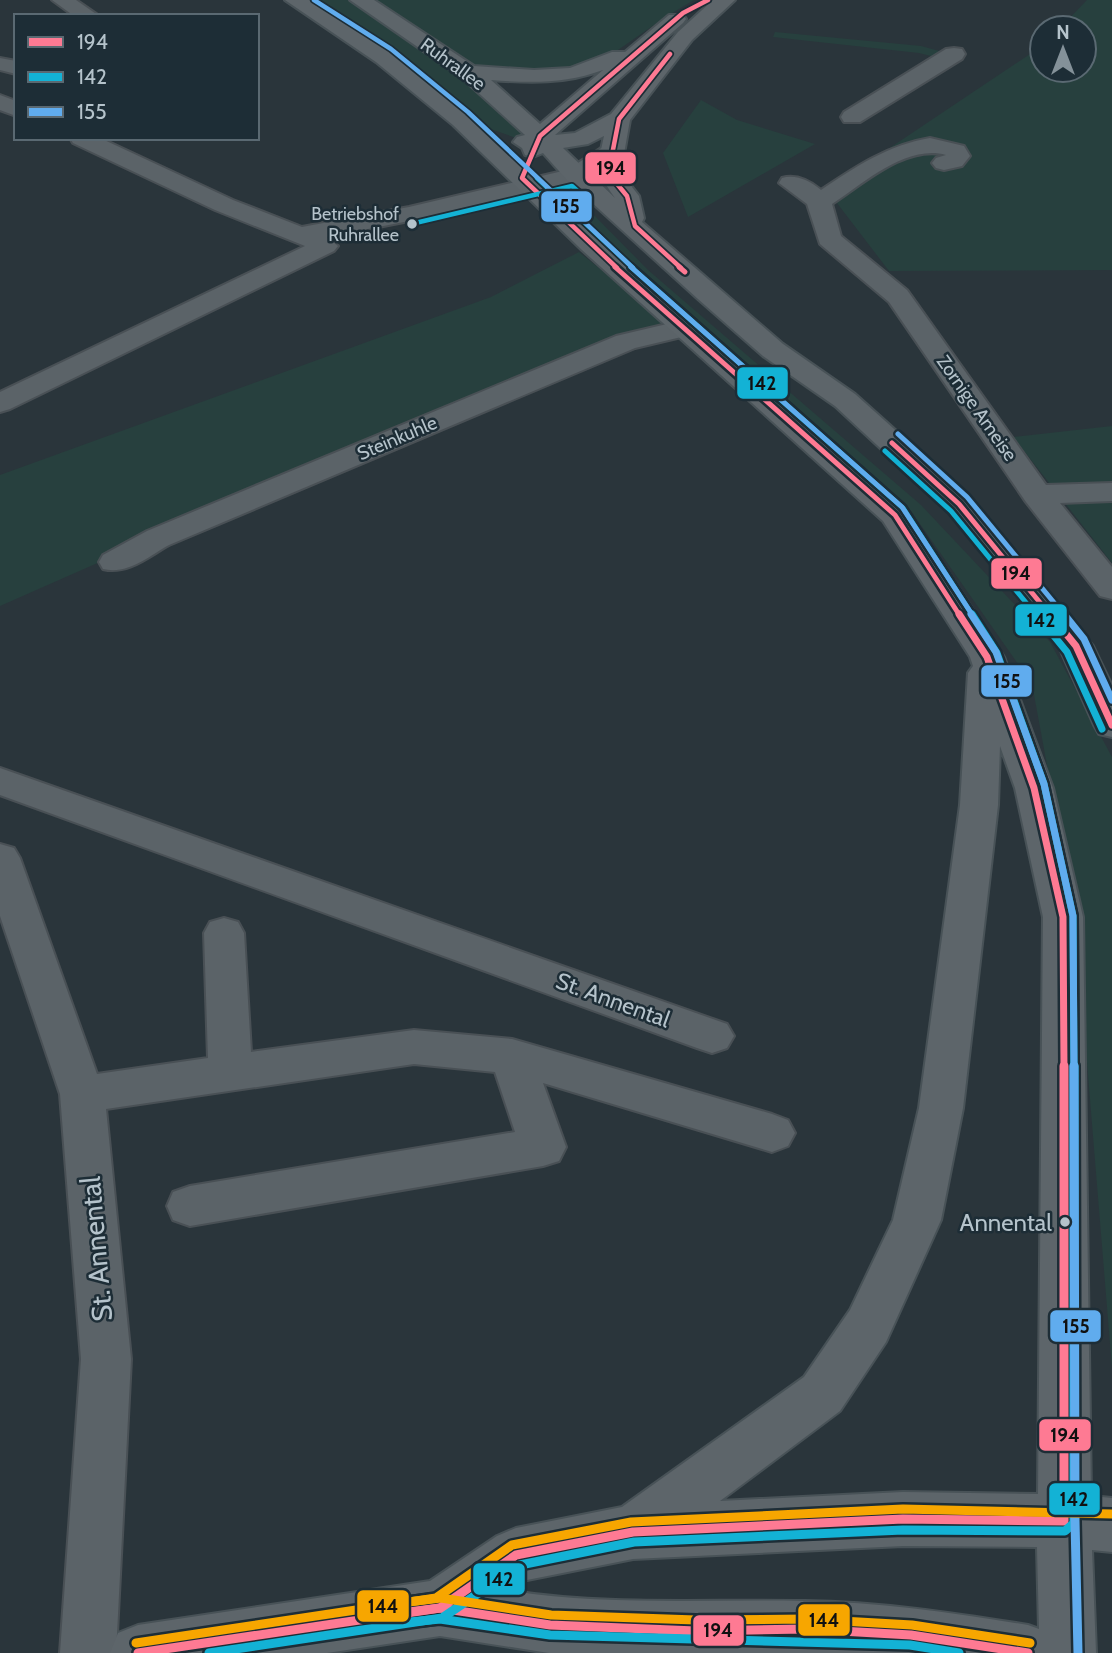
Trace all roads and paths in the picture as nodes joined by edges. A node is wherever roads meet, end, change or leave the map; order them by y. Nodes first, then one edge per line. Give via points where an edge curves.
1 (62, 0) edge
2 (295, 0) edge
3 (360, 0) edge
4 (708, 0) edge
5 (724, 0) edge
6 (86, 14) edge
7 (954, 54) dead end
8 (633, 55) junction
9 (469, 72) junction
10 (852, 117) dead end
11 (619, 119) junction
12 (461, 120) junction
13 (90, 140) edge
14 (540, 141) junction
15 (611, 152) junction
16 (944, 163) dead end
17 (575, 175) junction
18 (526, 182) junction
19 (791, 183) dead end
20 (819, 202) junction
21 (635, 226) junction
22 (303, 234) junction
23 (684, 328) junction
24 (0, 403) edge
25 (1112, 492) edge
26 (1037, 495) junction
27 (115, 562) dead end
28 (1112, 589) edge
29 (987, 657) junction
30 (1112, 724) edge
31 (0, 781) edge
32 (0, 858) edge
33 (223, 933) dead end
34 (712, 1036) dead end
35 (512, 1056) junction
36 (230, 1072) junction
37 (82, 1094) junction
38 (772, 1133) dead end
39 (190, 1206) dead end
40 (1088, 1523) edge
41 (633, 1532) junction
42 (440, 1608) junction
43 (712, 1642) edge
44 (88, 1653) edge
45 (138, 1653) edge
46 (1028, 1653) edge
47 (1068, 1653) edge

1 - 6 street
2 - 12 main road, Ruhrallee via 384,57
3 - 9 main road, Ruhrallee
4 - 8 main road via 683,12
5 - 11 main road via 685,36
7 - 10 street
8 - 9 main road via 573,74 534,77
8 - 14 main road
9 - 14 main road, Ruhrallee
11 - 14 main road via 580,139
11 - 15 main road
12 - 14 main road via 485,131
12 - 18 main road, Ruhrallee
13 - 22 street via 234,209
14 - 17 main road, Ruhrallee
14 - 18 main road
15 - 17 street
15 - 21 main road via 612,179 627,196
16 - 20 street via 954,161 956,152 935,145 918,147
17 - 18 street
17 - 21 main road, Ruhrallee
18 - 22 street via 368,223
18 - 23 main road, Ruhrallee
19 - 20 street
20 - 26 street, Zornige Ameise via 830,239 898,296
21 - 30 main road, Ruhrallee via 773,349 845,400 959,504 1076,646
22 - 24 street via 325,246
23 - 27 street, Steinkuhle via 626,342 158,538
23 - 29 main road, Ruhrallee via 895,516
25 - 26 street
26 - 28 street, Zornige Ameise
29 - 40 main road, Ruhrallee via 1034,788 1063,917 1066,1361
29 - 41 main road via 979,805 941,1108 917,1220 868,1326 822,1394
31 - 34 street, St. Annental
32 - 37 street, St. Annental
33 - 36 street
35 - 36 street via 414,1047
35 - 38 street
35 - 39 street via 543,1147
36 - 37 street
37 - 44 street, St. Annental via 106,1359
40 - 41 main road via 903,1518
40 - 47 main road, Ruhrallee
41 - 42 main road via 516,1555
42 - 43 main road
42 - 45 main road
43 - 46 main road via 805,1629 911,1635

